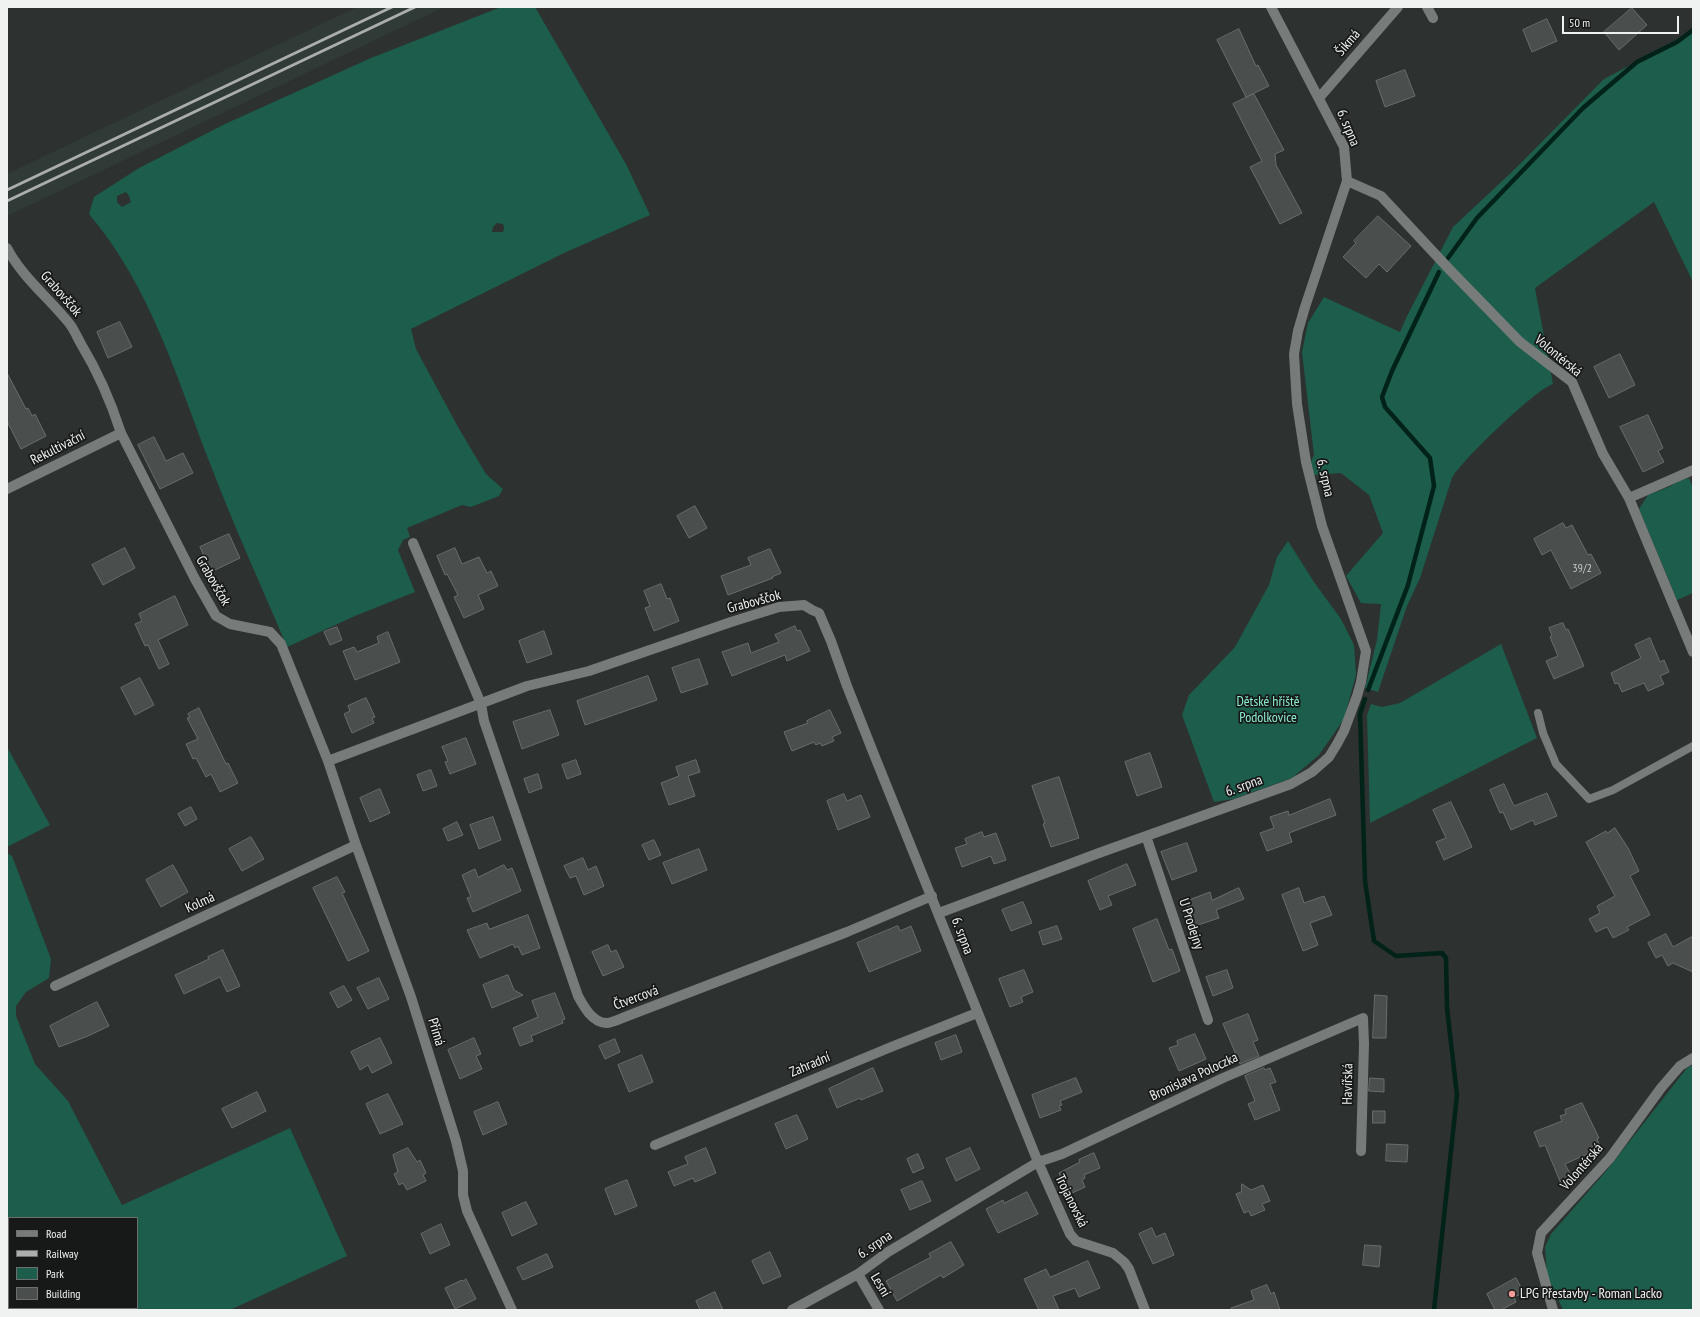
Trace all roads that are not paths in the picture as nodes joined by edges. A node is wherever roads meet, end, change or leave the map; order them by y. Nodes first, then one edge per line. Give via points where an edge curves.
1 (1271, 7) edge
2 (1398, 7) edge
3 (1427, 7) edge
4 (1433, 18) dead end
5 (1319, 98) junction
6 (1347, 181) junction
7 (7, 248) edge
8 (121, 433) junction
9 (1693, 470) edge
10 (7, 489) edge
11 (1629, 498) junction
12 (413, 543) dead end
13 (1693, 652) edge
14 (481, 704) junction
15 (1538, 713) dead end
16 (1693, 746) edge
17 (328, 761) junction
18 (1146, 836) junction
19 (356, 845) junction
20 (932, 896) junction
21 (939, 913) junction
22 (55, 986) dead end
23 (977, 1013) junction
24 (1363, 1018) joint
25 (1208, 1020) dead end
26 (1693, 1058) edge
27 (655, 1145) dead end
28 (1360, 1152) dead end
29 (1038, 1162) junction
30 (858, 1274) junction
31 (512, 1310) edge
32 (792, 1310) edge
33 (879, 1310) edge
34 (1145, 1310) edge
35 (1553, 1310) edge

1 - 5 street, 6. srpna
2 - 5 street, Šikmá
3 - 4 street
5 - 6 street, 6. srpna via 1344,148
6 - 11 street, Volontérská via 1381,196 1520,342 1572,382 1603,454
6 - 18 street, 6. srpna via 1304,306 1294,354 1297,404 1306,462 1318,512 1366,651 1357,696 1337,744 1312,772 1291,784
7 - 8 street, Grabovščok via 27,277 69,324 94,366
8 - 10 street, Rekultivační
8 - 17 street, Grabovščok via 187,565 216,616 230,624 270,632 281,644
9 - 11 street
11 - 13 street, Volontérská
12 - 14 street
14 - 17 street, Grabovščok
14 - 20 street, Grabovščok via 527,686 589,671 772,609 804,605 819,613
14 - 20 street, Čtvercová via 484,721 578,996 587,1012 595,1019 607,1023 671,1000
15 - 16 lane via 1556,764 1589,799 1613,790
17 - 19 street, Přímá
18 - 21 street, 6. srpna
18 - 25 street, U Prodejny
19 - 22 street, Kolmá
19 - 31 street, Přímá via 411,997 456,1141 463,1170 463,1195 467,1211
20 - 21 street, Grabovščok
21 - 23 street, 6. srpna
23 - 27 street, Zahradní
23 - 29 street, 6. srpna
24 - 28 street, Havířská
24 - 29 street, Bronislava Poloczka via 1229,1076 1062,1154
26 - 35 street, Volontérská via 1680,1066 1610,1158 1541,1233 1537,1253
29 - 30 street, 6. srpna via 888,1252
29 - 34 street, Trojanovská via 1070,1234 1076,1241 1113,1253 1124,1262
30 - 32 street, 6. srpna
30 - 33 street, Lesní

